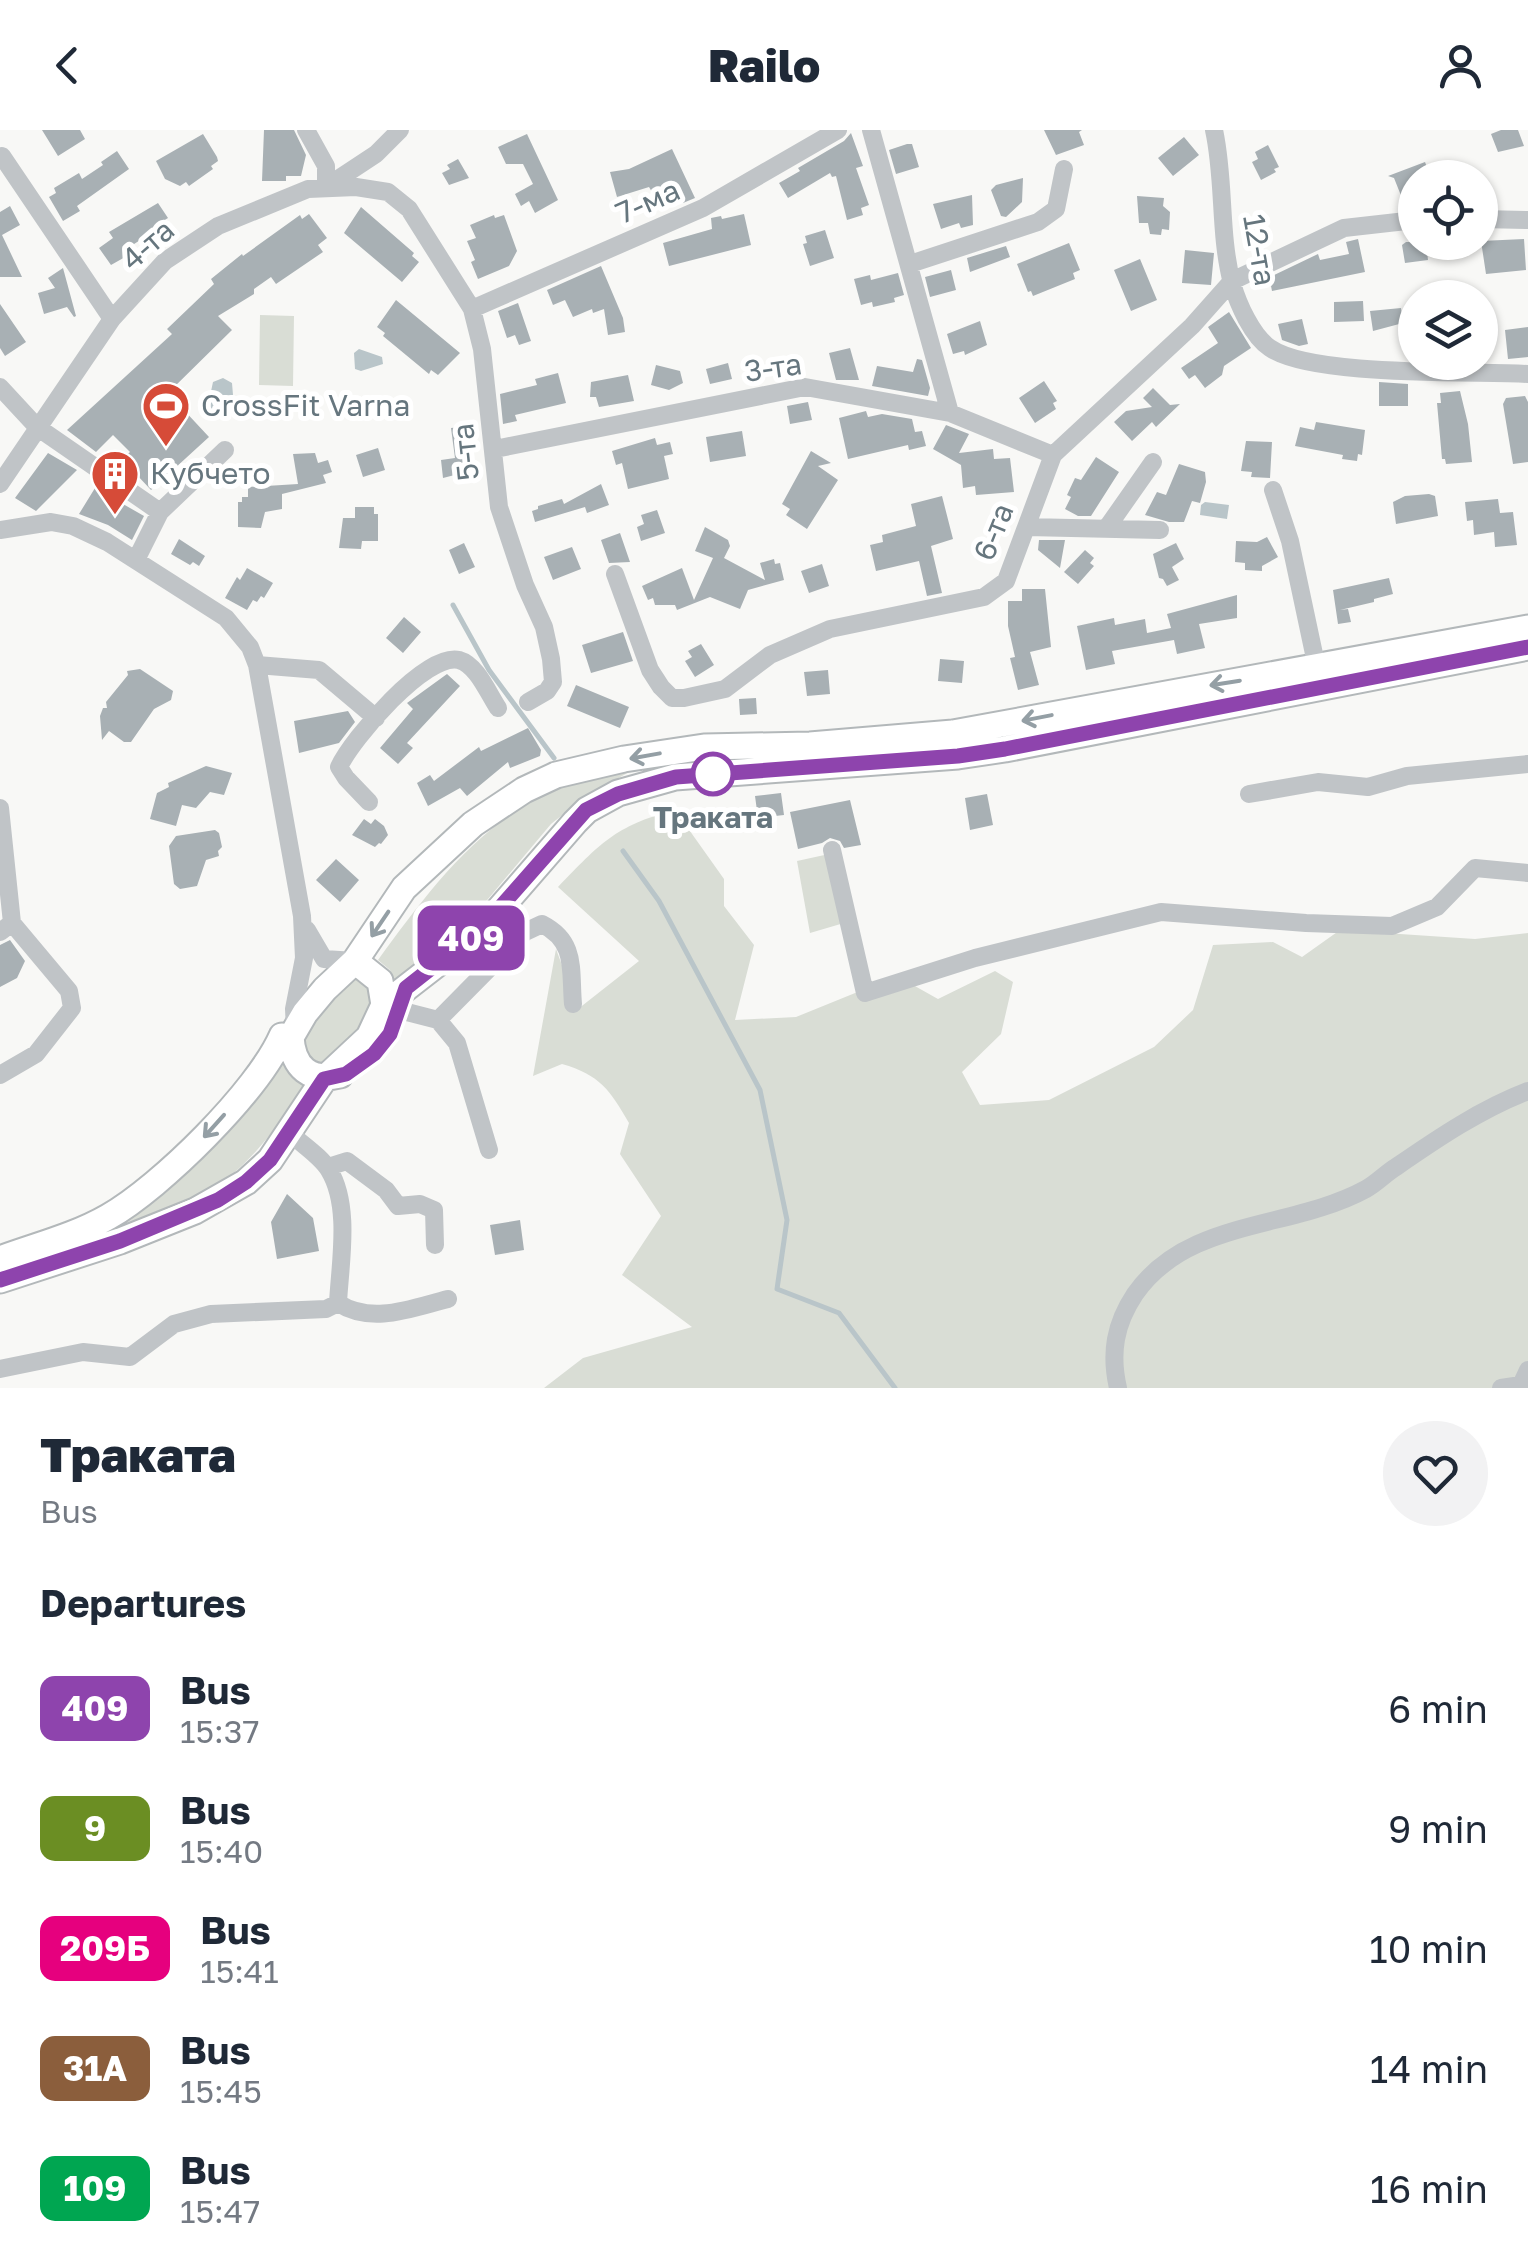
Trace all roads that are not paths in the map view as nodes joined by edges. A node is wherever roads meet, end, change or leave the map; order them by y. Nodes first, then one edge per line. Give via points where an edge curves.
1 (306, 130) edge
2 (400, 130) edge
3 (838, 130) edge
4 (871, 130) edge
5 (1214, 130) edge
6 (2, 156) edge
7 (1064, 169) dead end
8 (326, 188) junction
9 (1498, 219) edge
10 (1528, 220) edge
11 (1398, 222) edge
12 (910, 264) junction
13 (1232, 282) junction
14 (472, 309) junction
15 (112, 319) junction
16 (1528, 374) edge
17 (0, 387) edge
18 (950, 413) junction
19 (36, 427) junction
20 (225, 450) dead end
21 (495, 450) junction
22 (1053, 455) junction
23 (1152, 462) dead end
24 (0, 484) edge
25 (1272, 490) dead end
26 (160, 512) junction
27 (1027, 527) junction
28 (1106, 529) junction
29 (0, 530) edge
30 (1160, 530) dead end
31 (136, 560) junction
32 (615, 574) dead end
33 (1528, 628) edge
34 (1528, 647) edge
35 (257, 664) junction
36 (1316, 668) junction
37 (528, 702) dead end
38 (498, 708) dead end
39 (376, 718) junction
40 (1528, 764) edge
41 (1248, 794) dead end
42 (369, 802) dead end
43 (0, 808) edge
44 (832, 850) dead end
45 (1528, 872) edge
46 (302, 916) junction
47 (6, 927) edge
48 (354, 960) junction
49 (396, 1001) junction
50 (573, 1004) dead end
51 (438, 1020) junction
52 (289, 1032) junction
53 (0, 1075) edge
54 (324, 1079) junction
55 (1528, 1091) edge
56 (289, 1132) junction
57 (489, 1150) dead end
58 (328, 1167) junction
59 (435, 1245) dead end
60 (0, 1259) edge
61 (0, 1280) edge
62 (448, 1299) dead end
63 (338, 1303) junction
64 (0, 1369) edge
65 (1528, 1370) edge
66 (1118, 1388) edge
67 (1502, 1388) edge

1 - 8 street via 326,166
2 - 8 street, 4-та
3 - 14 street, 7-ма via 703,208
4 - 12 street
5 - 13 street, 12-та
6 - 15 street
7 - 12 street via 1056,208 1038,222
8 - 14 street, 5-та via 374,189 398,199
8 - 15 street, 4-та via 259,208 190,243
9 - 10 street
11 - 13 street, 6-та via 1344,228
12 - 18 street
13 - 16 street, 12-та via 1266,346 1300,362
13 - 22 street, 6-та
14 - 21 street, 5-та
15 - 19 street, 4-та
17 - 19 street
18 - 21 street, 3-та via 806,388
18 - 22 street, 3-та
19 - 24 street, 4-та
19 - 26 street
20 - 26 street
21 - 37 street, 5-та via 499,507 551,659 552,682
22 - 27 street, 6-та
23 - 28 street
25 - 36 street via 1290,541
26 - 31 street
27 - 28 street
27 - 32 street, 6-та via 1006,581 994,592 830,629 698,698 672,698 660,688
28 - 30 street
29 - 31 street via 34,522 74,526
31 - 35 street via 226,618
33 - 36 highway
34 - 49 highway via 1005,749 635,786 586,810 482,928
35 - 39 street via 319,670
35 - 46 street
36 -> 48 highway via 952,733 704,747 556,775 496,807 443,850 404,888
38 - 39 street via 472,668 452,659 424,670
39 - 42 street via 339,767
40 - 41 street via 1407,776 1368,787 1318,782
43 - 47 street
44 - 45 street via 865,993 1161,912 1392,926 1437,907 1474,868
46 - 48 street via 324,959
46 - 52 street via 304,958
47 - 53 street via 69,991 72,1008 36,1054
48 - 49 highway
48 - 52 highway via 317,980
49 - 51 street
49 - 54 highway via 387,1039 374,1054 346,1074
50 - 51 street via 569,950 560,934 542,924 525,932
51 - 57 street via 457,1043
52 - 54 highway via 297,1062
52 -> 60 highway via 210,1130 149,1188 88,1227
54 - 56 highway
55 - 66 street via 1486,1110 1366,1189 1196,1242 1150,1274 1115,1339
56 - 58 street
56 - 61 highway via 257,1173 218,1200
58 - 59 street via 348,1161 398,1206 434,1210
58 - 63 street via 343,1221
62 - 63 street via 369,1315
63 - 64 street via 211,1314 174,1324 130,1357 83,1352
65 - 67 street via 1521,1385

